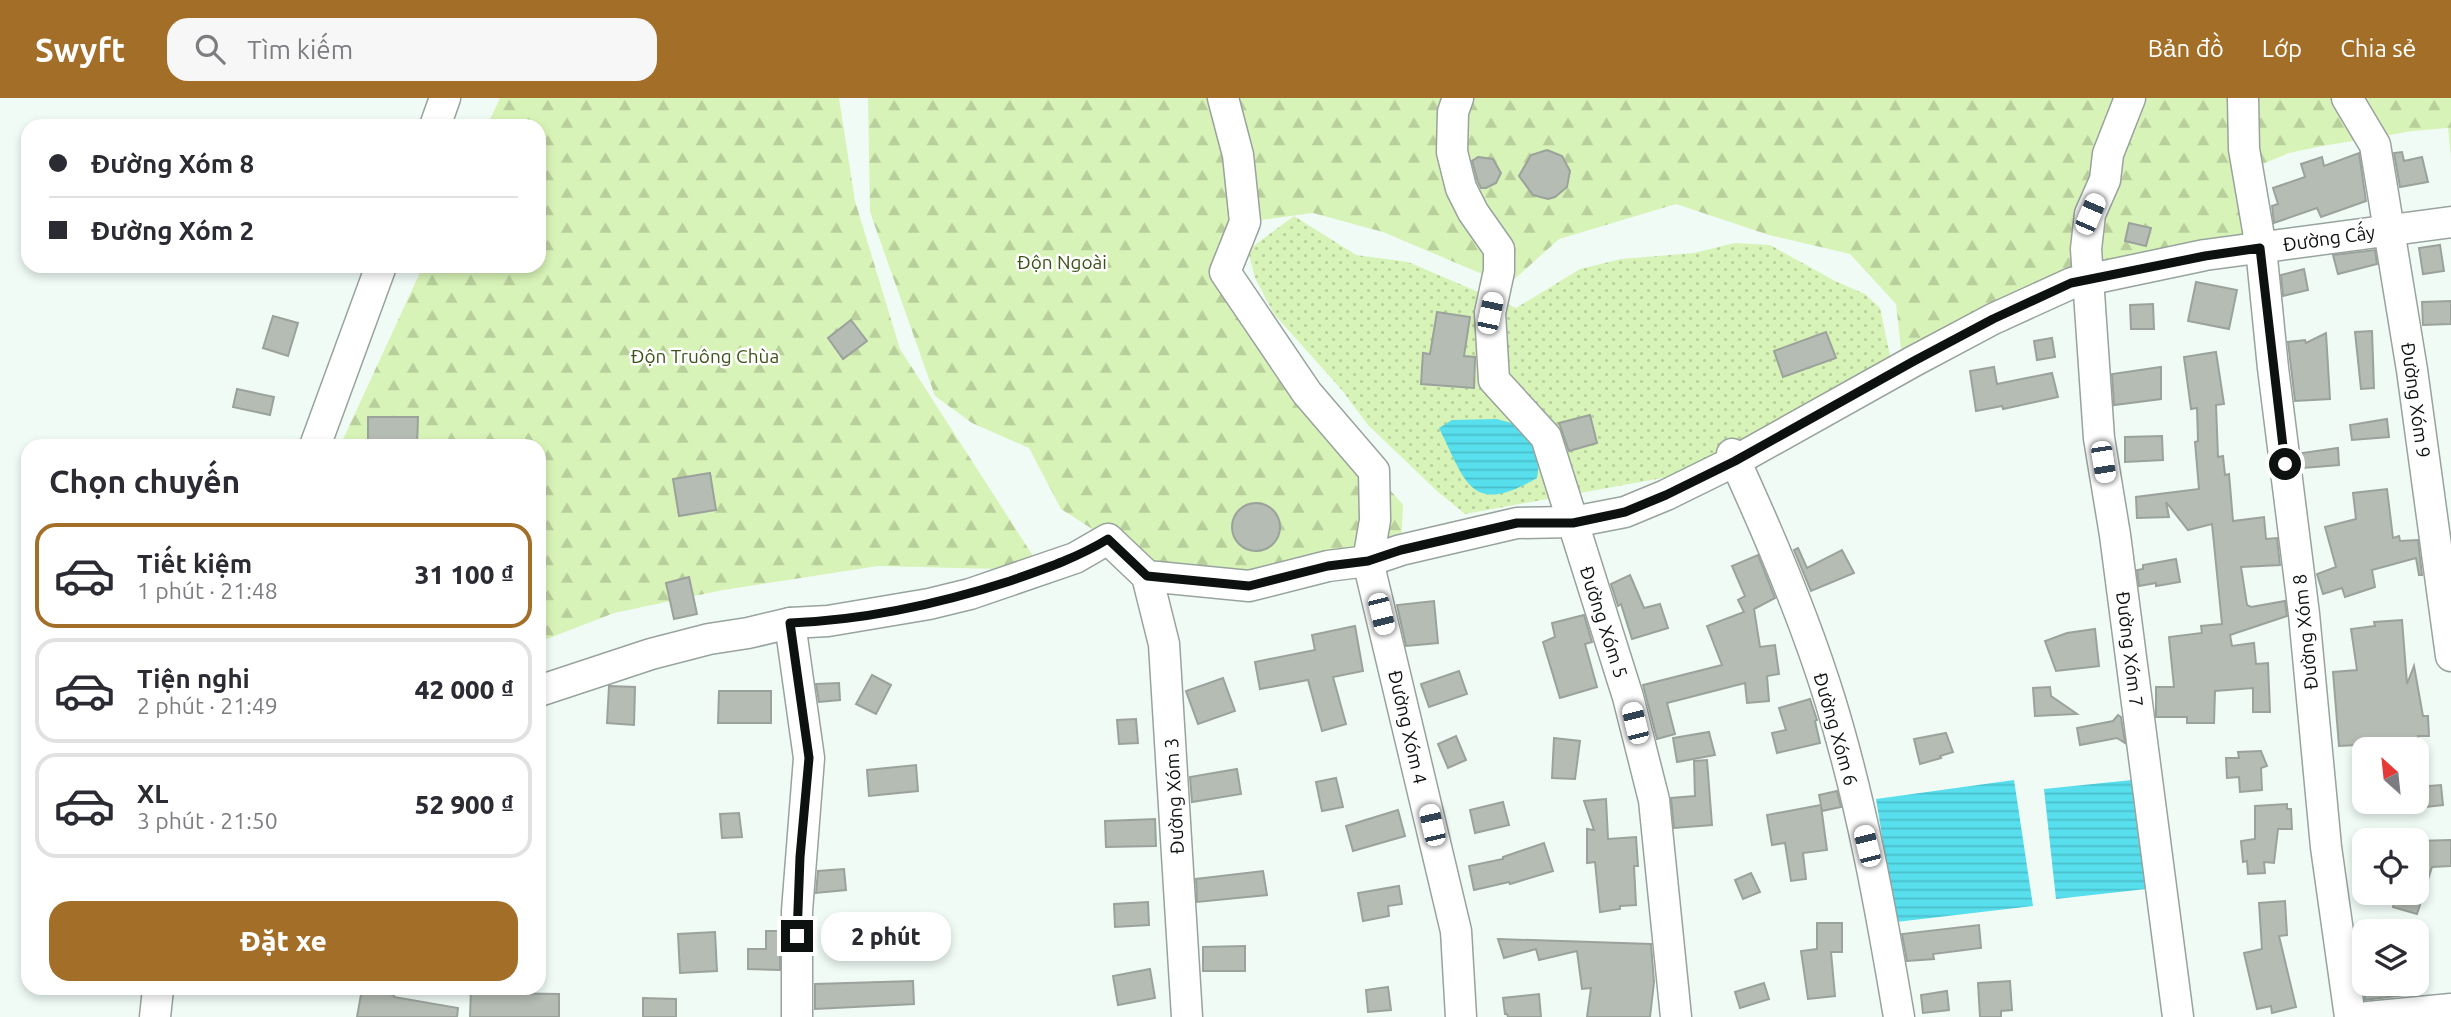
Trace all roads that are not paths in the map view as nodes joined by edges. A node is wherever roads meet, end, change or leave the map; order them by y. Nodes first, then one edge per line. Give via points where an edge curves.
1 (445, 98) edge
2 (1223, 98) edge
3 (1458, 98) edge
4 (2130, 98) edge
5 (2244, 98) edge
6 (2347, 98) edge
7 (438, 119) edge
8 (2451, 222) edge
9 (2390, 229) junction
10 (2260, 248) junction
11 (377, 273) edge
12 (2088, 280) junction
13 (318, 439) edge
14 (1734, 457) junction
15 (1573, 523) junction
16 (1368, 561) junction
17 (1147, 576) junction
18 (790, 623) junction
19 (2451, 656) edge
20 (546, 689) edge
21 (157, 995) edge
22 (2451, 1009) edge
23 (155, 1017) edge
24 (797, 1017) edge
25 (1187, 1017) edge
26 (1461, 1017) edge
27 (1676, 1017) edge
28 (1899, 1017) edge
29 (2178, 1017) edge
30 (2350, 1017) edge
31 (2368, 1017) edge

1 - 7 street
2 - 16 street via 1238,155 1245,222 1225,272 1307,393 1374,471 1375,520
3 - 15 street, Đường Xóm 5 via 1452,152 1461,188 1499,249 1490,313 1494,380 1546,437
4 - 12 street, Đường Xóm 7 via 2090,214
5 - 10 street, Đường Xóm 8 via 2244,149
6 - 9 street, Đường Xóm 9 via 2375,145
8 - 9 street, Đường Cấy
9 - 10 street, Đường Cấy
9 - 19 street, Đường Xóm 9
10 - 12 street, Đường Cấy
10 - 30 street, Đường Xóm 8 via 2304,614 2326,847
11 - 13 street
12 - 14 street, Đường Cấy via 2071,283 1993,319
12 - 29 street, Đường Xóm 7 via 2099,438
14 - 15 street, Đường Cấy via 1625,512
14 - 28 street, Đường Xóm 6 via 1793,593 1830,702 1878,894
15 - 16 street, Đường Cấy via 1517,523
15 - 27 street, Đường Xóm 5 via 1628,697 1654,800
16 - 17 street, Đường Cấy via 1249,586
16 - 26 street, Đường Xóm 4 via 1456,931
17 - 18 street via 1108,539 1075,558 970,594 828,621
17 - 25 street, Đường Xóm 3 via 1164,644
18 - 20 street via 651,654
18 - 24 street via 809,758 797,911
21 - 23 street
22 - 31 street

